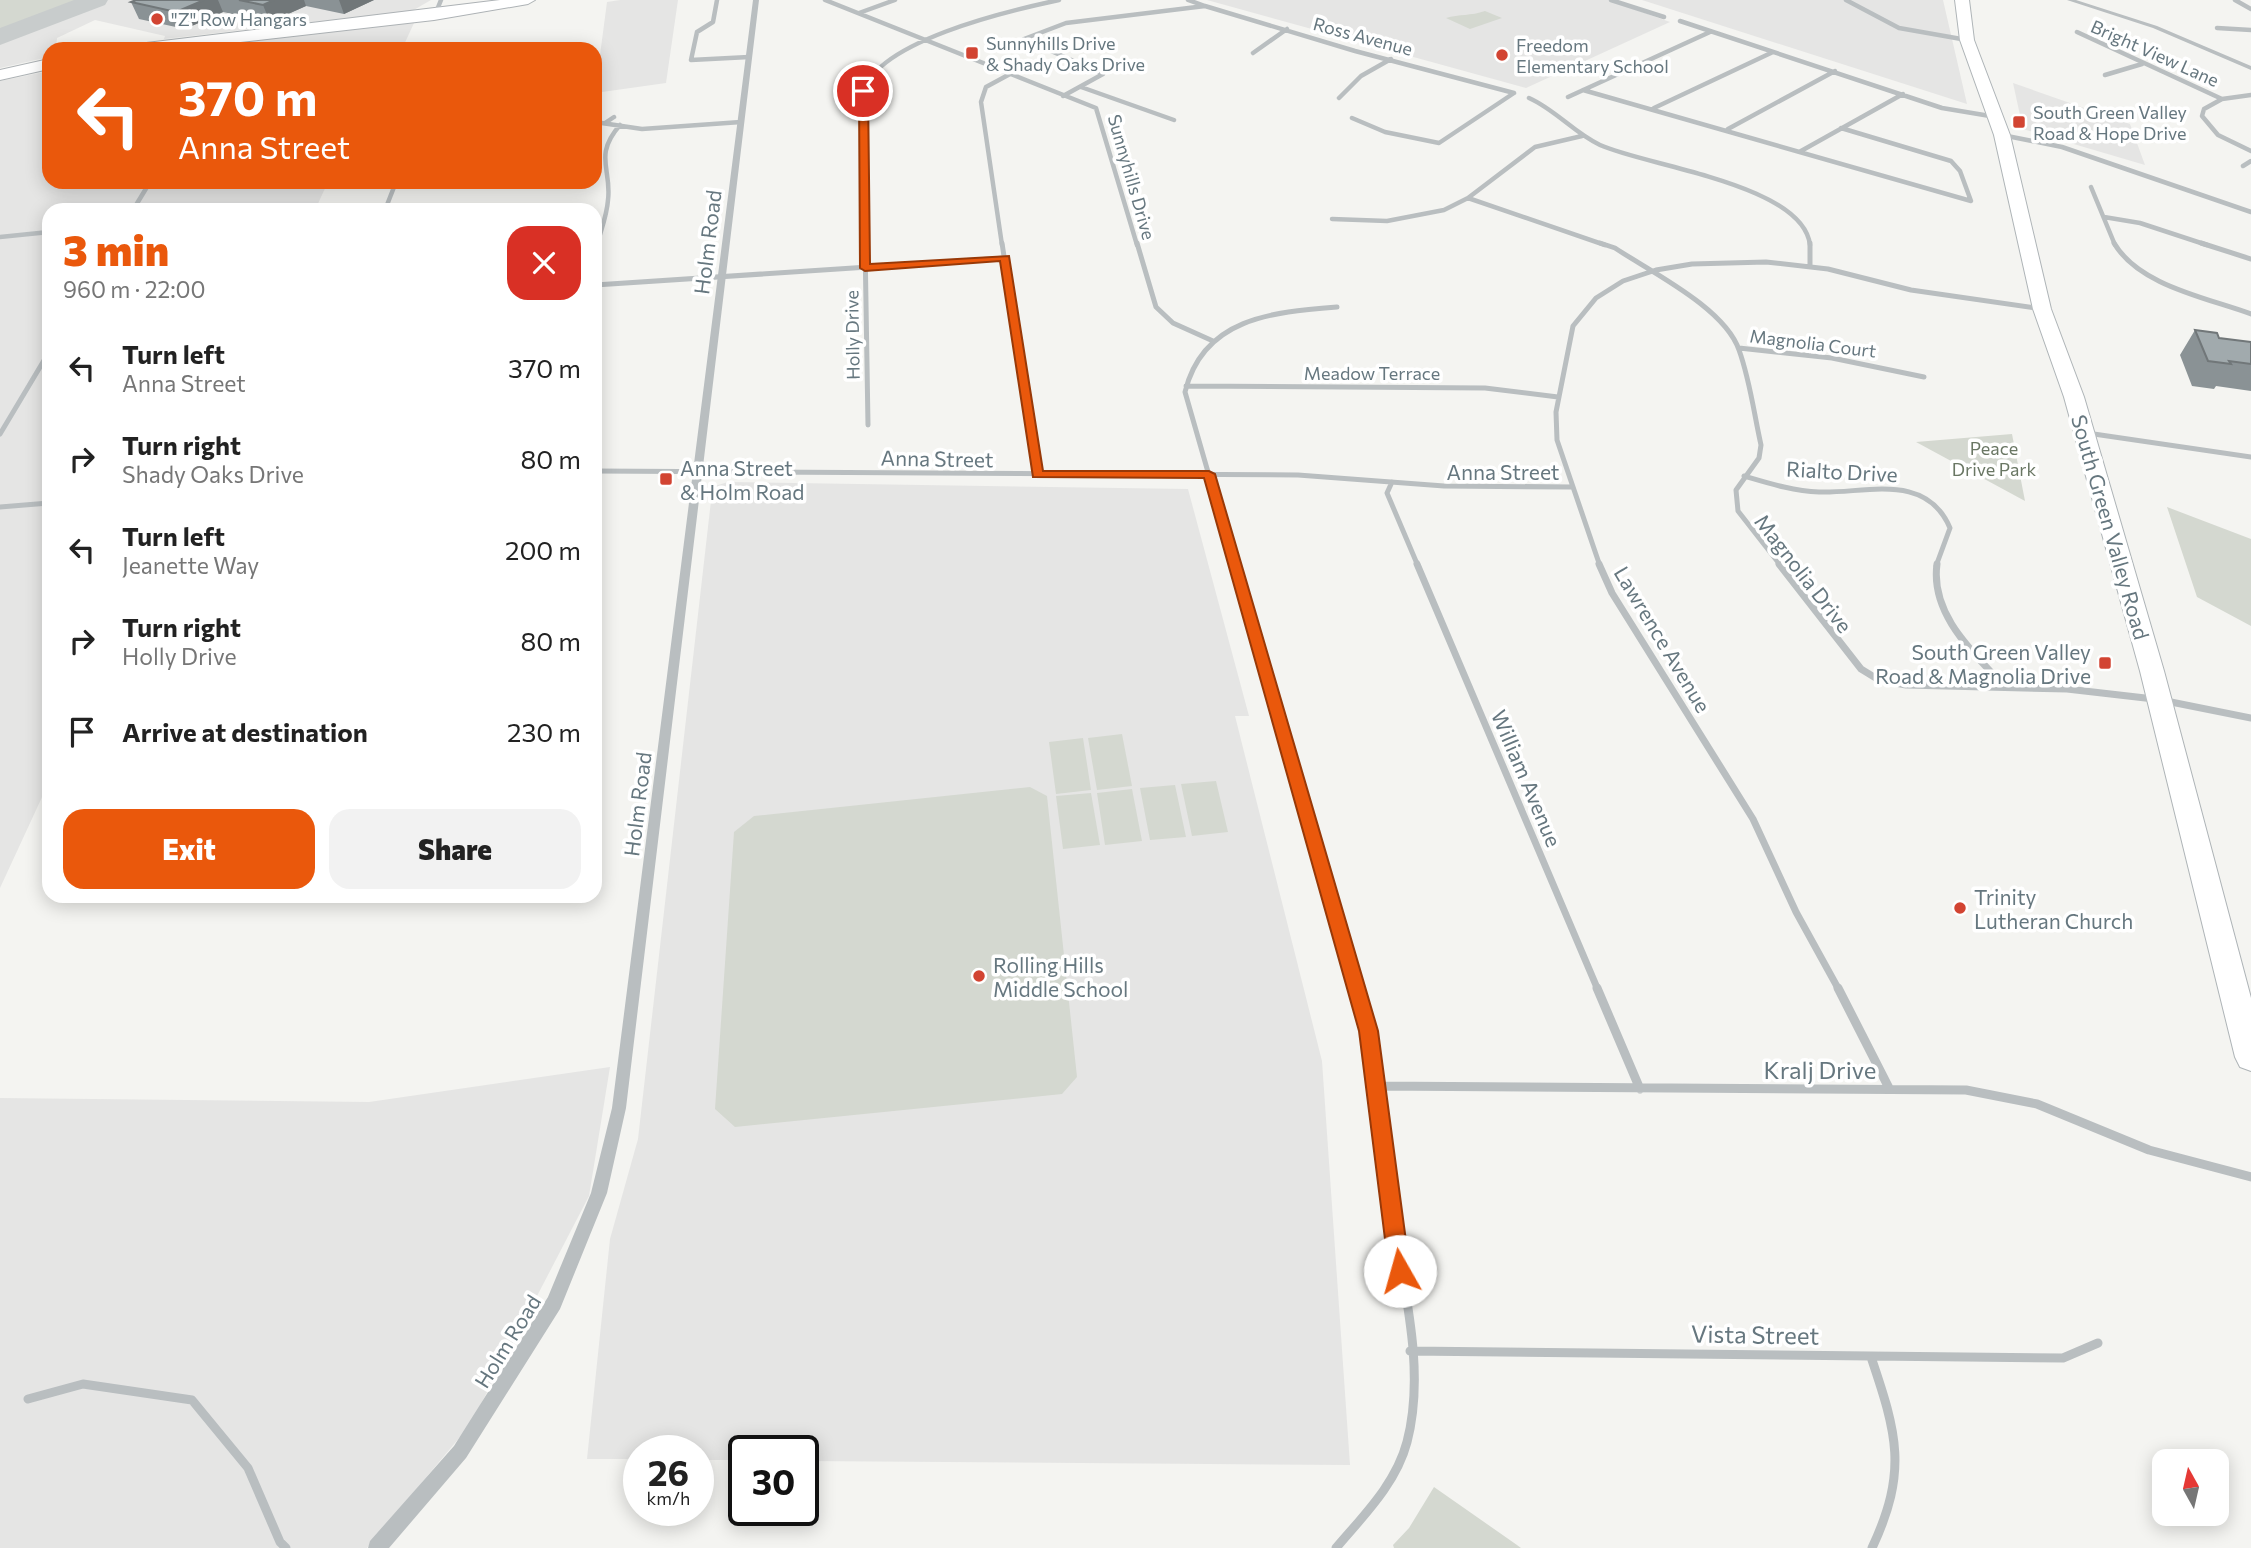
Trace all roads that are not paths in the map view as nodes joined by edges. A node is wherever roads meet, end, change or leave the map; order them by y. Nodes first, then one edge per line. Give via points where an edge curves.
1 (441, 0) edge
2 (528, 0) edge
3 (716, 0) edge
4 (756, 0) edge
5 (825, 0) edge
6 (895, 0) edge
7 (1059, 0) edge
8 (1188, 0) edge
9 (1611, 0) edge
10 (1846, 0) edge
11 (1962, 0) edge
12 (2070, 0) edge
13 (2235, 0) edge
14 (1205, 6) junction
15 (2251, 9) edge
16 (859, 13) junction
17 (434, 15) junction
18 (1664, 18) dead end
19 (1680, 21) dead end
20 (2217, 28) dead end
21 (1287, 29) junction
22 (2251, 30) edge
23 (1711, 31) junction
24 (2077, 32) dead end
25 (1966, 40) junction
26 (928, 41) junction
27 (238, 42) edge
28 (1774, 51) junction
29 (1254, 53) dead end
30 (749, 57) junction
31 (1391, 59) junction
32 (2143, 64) junction
33 (42, 66) edge
34 (2251, 68) edge
35 (1835, 71) junction
36 (1011, 74) junction
37 (0, 75) edge
38 (2105, 75) dead end
39 (1081, 87) junction
40 (1583, 90) junction
41 (1903, 94) junction
42 (2251, 95) edge
43 (1063, 96) junction
44 (1568, 97) dead end
45 (1339, 98) dead end
46 (1529, 98) dead end
47 (2222, 99) junction
48 (1654, 109) junction
49 (614, 117) dead end
50 (1997, 117) junction
51 (1352, 118) dead end
52 (1174, 120) dead end
53 (741, 122) junction
54 (602, 123) edge
55 (605, 123) junction
56 (620, 125) junction
57 (1841, 128) junction
58 (1728, 130) junction
59 (2002, 135) junction
60 (1582, 136) junction
61 (1801, 151) junction
62 (2251, 151) edge
63 (2251, 161) edge
64 (2243, 166) dead end
65 (2091, 187) dead end
66 (1468, 198) junction
67 (2251, 212) edge
68 (2104, 217) junction
69 (602, 218) edge
70 (1332, 219) dead end
71 (42, 233) edge
72 (0, 237) edge
73 (1005, 258) junction
74 (2251, 260) edge
75 (1810, 267) junction
76 (865, 268) junction
77 (1653, 272) junction
78 (722, 277) junction
79 (602, 285) edge
80 (1337, 307) dead end
81 (2042, 309) junction
82 (2251, 314) edge
83 (1213, 341) junction
84 (1739, 348) junction
85 (42, 364) edge
86 (1924, 377) dead end
87 (1186, 386) junction
88 (1558, 397) junction
89 (868, 425) dead end
90 (2083, 432) junction
91 (0, 435) edge
92 (2251, 457) edge
93 (602, 471) edge
94 (698, 471) junction
95 (1037, 474) junction
96 (1209, 474) junction
97 (1744, 475) junction
98 (1392, 482) junction
99 (1572, 487) junction
100 (42, 504) edge
101 (0, 507) edge
102 (2005, 687) junction
103 (2158, 699) junction
104 (2251, 718) edge
105 (2251, 1057) edge
106 (1375, 1086) junction
107 (1640, 1088) junction
108 (1889, 1088) junction
109 (2251, 1177) edge
110 (2098, 1343) dead end
111 (1410, 1351) junction
112 (1871, 1357) junction
113 (28, 1399) dead end
114 (286, 1548) edge
115 (377, 1548) edge
116 (1336, 1548) edge
117 (1872, 1548) edge

1 - 17 street
2 - 17 main road
3 - 30 street via 713,22 697,32 691,60
4 - 30 street, Holm Road
5 - 16 street, Sunnyhills Drive
6 - 16 street
7 - 26 street, Holly Drive via 1014,10
8 - 14 street, Ross Avenue
9 - 18 street
10 - 25 street via 1899,28
11 - 25 main road, South Green Valley Road
12 - 34 street via 2155,27
13 - 15 street
14 - 21 street, Ross Avenue
14 - 39 street via 1066,23 1024,39 1101,71 1103,74
16 - 26 street, Sunnyhills Drive
17 - 27 main road
19 - 23 street
20 - 22 street
21 - 29 street
21 - 31 street, Ross Avenue
23 - 28 street
23 - 40 street
24 - 32 street, Bright View Lane
25 - 50 main road, South Green Valley Road
26 - 36 street, Sunnyhills Drive
26 - 76 street, Holly Drive via 887,59 864,86
28 - 35 street
28 - 48 street
30 - 53 street, Holm Road
31 - 45 street via 1361,76
31 - 51 street, Ross Avenue via 1514,93 1438,144 1385,132
32 - 38 street
32 - 47 street, Bright View Lane
33 - 37 main road
35 - 41 street
35 - 58 street
36 - 43 street, Sunnyhills Drive
36 - 73 street via 989,84 981,97
39 - 43 street
39 - 52 street
40 - 44 street
40 - 48 street
41 - 50 street via 1942,108
41 - 57 street
42 - 47 street
43 - 83 street, Sunnyhills Drive via 1088,103 1099,112 1156,307 1172,323
46 - 60 street via 1561,113
47 - 62 street via 2204,109 2203,120 2222,138
48 - 58 street
49 - 55 street
50 - 59 main road, South Green Valley Road
53 - 56 street via 642,129
53 - 78 street, Holm Road
54 - 55 street
55 - 56 street
56 - 69 street via 612,133 603,159 609,198
57 - 61 street
57 - 61 street via 1951,161 1960,171 1970,201
58 - 61 street
59 - 67 street via 2062,147
59 - 81 main road, South Green Valley Road
60 - 66 street via 1535,148
60 - 75 street via 1772,201 1808,235
63 - 64 street
65 - 68 street
66 - 70 street via 1413,218 1374,222
66 - 77 street, Magnolia Drive via 1615,248
68 - 74 street via 2140,223
68 - 82 street via 2120,251 2138,268
71 - 72 street
73 - 76 street
73 - 95 street
75 - 77 street, Lawrence Avenue via 1734,261
75 - 81 street, Lawrence Avenue via 1911,290
76 - 78 street
76 - 89 street, Holly Drive
77 - 84 street, Magnolia Drive via 1726,326
77 - 88 street, Lawrence Avenue via 1615,286 1580,314 1570,337
78 - 79 street
78 - 94 street, Holm Road
80 - 83 street via 1265,316
81 - 90 main road, South Green Valley Road
83 - 87 street via 1194,363
84 - 86 street, Magnolia Court via 1818,354
84 - 97 street, Magnolia Drive via 1761,445 1759,458
85 - 91 street
87 - 88 street, Meadow Terrace via 1485,388
87 - 96 street
88 - 99 street, Lawrence Avenue via 1555,429
90 - 92 street
90 - 103 main road, South Green Valley Road
93 - 94 street, Anna Street
94 - 95 street, Anna Street
94 - 115 street, Holm Road via 619,1108 599,1193 554,1303 460,1452
95 - 96 street, Anna Street
96 - 98 street, Anna Street via 1335,476
96 - 106 street via 1366,1021
97 - 102 street, Magnolia Drive via 1735,497 1742,519 1861,669 1879,680 1906,685
97 - 102 street, Rialto Drive via 1820,492 1894,489 1916,496 1940,512 1950,528 1936,564 1941,602 1955,628
98 - 99 street, Anna Street
98 - 107 street, William Avenue via 1387,493
99 - 108 street, Lawrence Avenue via 1612,593 1753,819 1796,912
100 - 101 street
102 - 103 street, Magnolia Drive
103 - 104 street, Magnolia Drive
103 - 105 main road, South Green Valley Road
106 - 107 street, Kralj Drive
106 - 111 street
107 - 108 street, Kralj Drive
108 - 109 street, Kralj Drive via 1966,1090 2010,1097 2065,1114 2149,1150
110 - 112 street, Vista Street via 2063,1358
111 - 112 street, Vista Street
111 - 116 street via 1413,1411 1406,1446 1387,1483
112 - 117 street via 1897,1451 1891,1506
113 - 114 street via 83,1384 192,1400 248,1468

